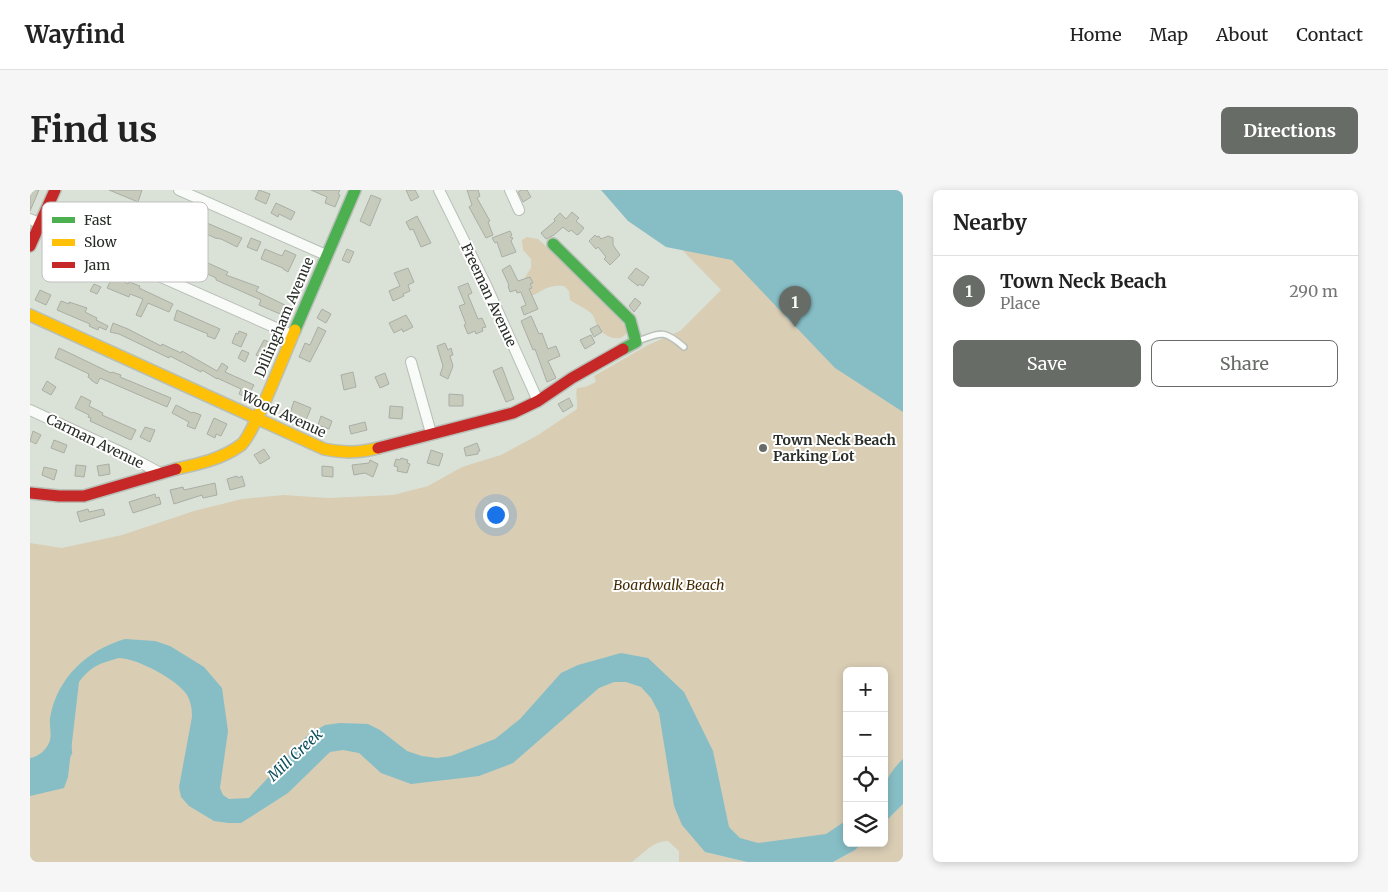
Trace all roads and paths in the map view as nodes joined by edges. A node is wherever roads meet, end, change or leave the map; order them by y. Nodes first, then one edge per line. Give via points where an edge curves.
1 (55, 190) edge
2 (179, 190) edge
3 (355, 190) edge
4 (439, 190) edge
5 (510, 190) edge
6 (47, 202) edge
7 (206, 202) edge
8 (208, 203) edge
9 (42, 210) edge
10 (519, 210) dead end
11 (35, 221) edge
12 (553, 244) dead end
13 (30, 246) edge
14 (326, 255) junction
15 (173, 282) edge
16 (30, 315) edge
17 (292, 335) junction
18 (636, 342) junction
19 (684, 347) dead end
20 (411, 362) dead end
21 (538, 400) junction
22 (30, 410) edge
23 (257, 418) junction
24 (431, 433) junction
25 (160, 473) junction
26 (30, 493) edge

1 - 6 street
2 - 7 street
3 - 14 street, Dillingham Avenue
4 - 21 street, Freeman Avenue
5 - 10 street
8 - 14 street
9 - 11 street
11 - 13 street
12 - 18 street via 630,320
14 - 17 street, Dillingham Avenue
15 - 17 street
16 - 23 street, Wood Avenue
17 - 23 street, Dillingham Avenue
18 - 19 lane via 656,335 670,335
18 - 21 street, Wood Avenue
20 - 24 street
21 - 24 street, Wood Avenue via 513,413
22 - 25 street, Carman Avenue
23 - 24 street, Wood Avenue via 324,449 344,453 365,451
23 - 25 street, Dillingham Avenue via 242,444 225,455
25 - 26 street, Dillingham Avenue via 84,496

